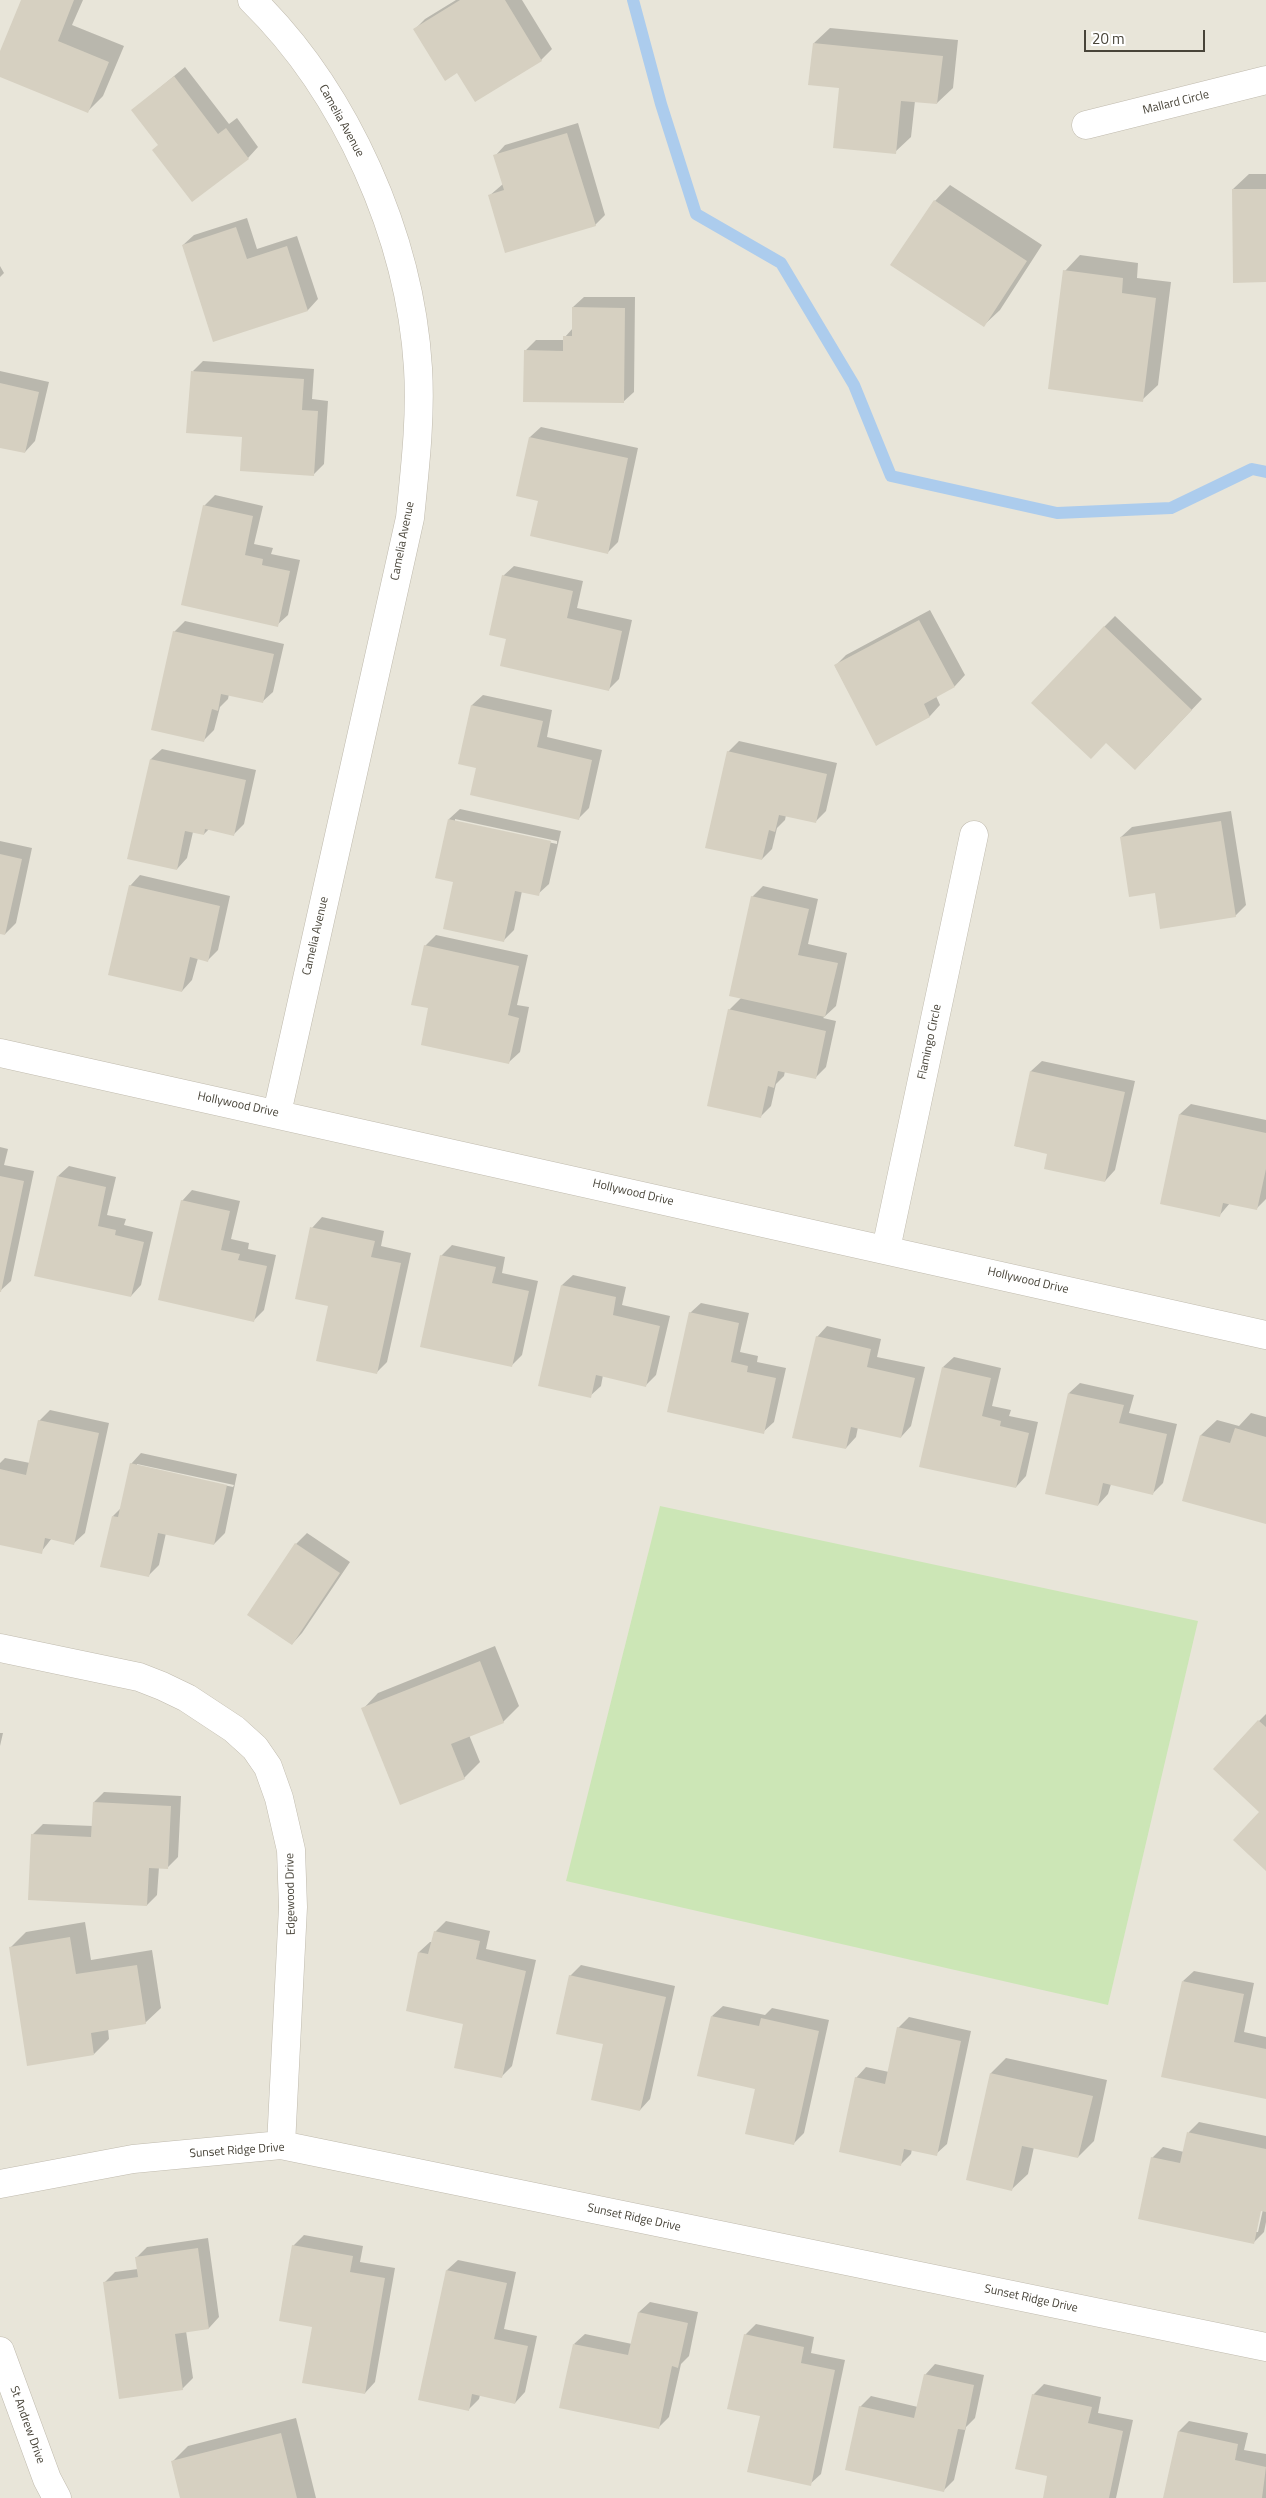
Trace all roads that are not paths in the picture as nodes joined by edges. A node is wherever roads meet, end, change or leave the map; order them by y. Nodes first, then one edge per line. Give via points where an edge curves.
1 (252, 0) edge
2 (1266, 80) edge
3 (1086, 125) dead end
4 (974, 835) dead end
5 (0, 1053) edge
6 (277, 1113) junction
7 (886, 1249) junction
8 (1266, 1335) edge
9 (0, 1648) edge
10 (282, 2146) junction
11 (0, 2184) edge
12 (1266, 2347) edge
13 (0, 2351) edge
14 (57, 2498) edge

1 - 6 street, Camelia Avenue via 272,19 314,74 357,144 388,221 409,301 418,367 418,433 410,518
2 - 3 street, Mallard Circle
4 - 7 street, Flamingo Circle
5 - 6 street, Hollywood Drive
6 - 7 street, Hollywood Drive
7 - 8 street, Hollywood Drive
9 - 10 street, Edgewood Drive via 139,1677 162,1686 188,1698 234,1729 268,1767 291,1850 293,1907
10 - 11 street, Sunset Ridge Drive via 133,2159
10 - 12 street, Sunset Ridge Drive
13 - 14 street, St Andrew Drive

